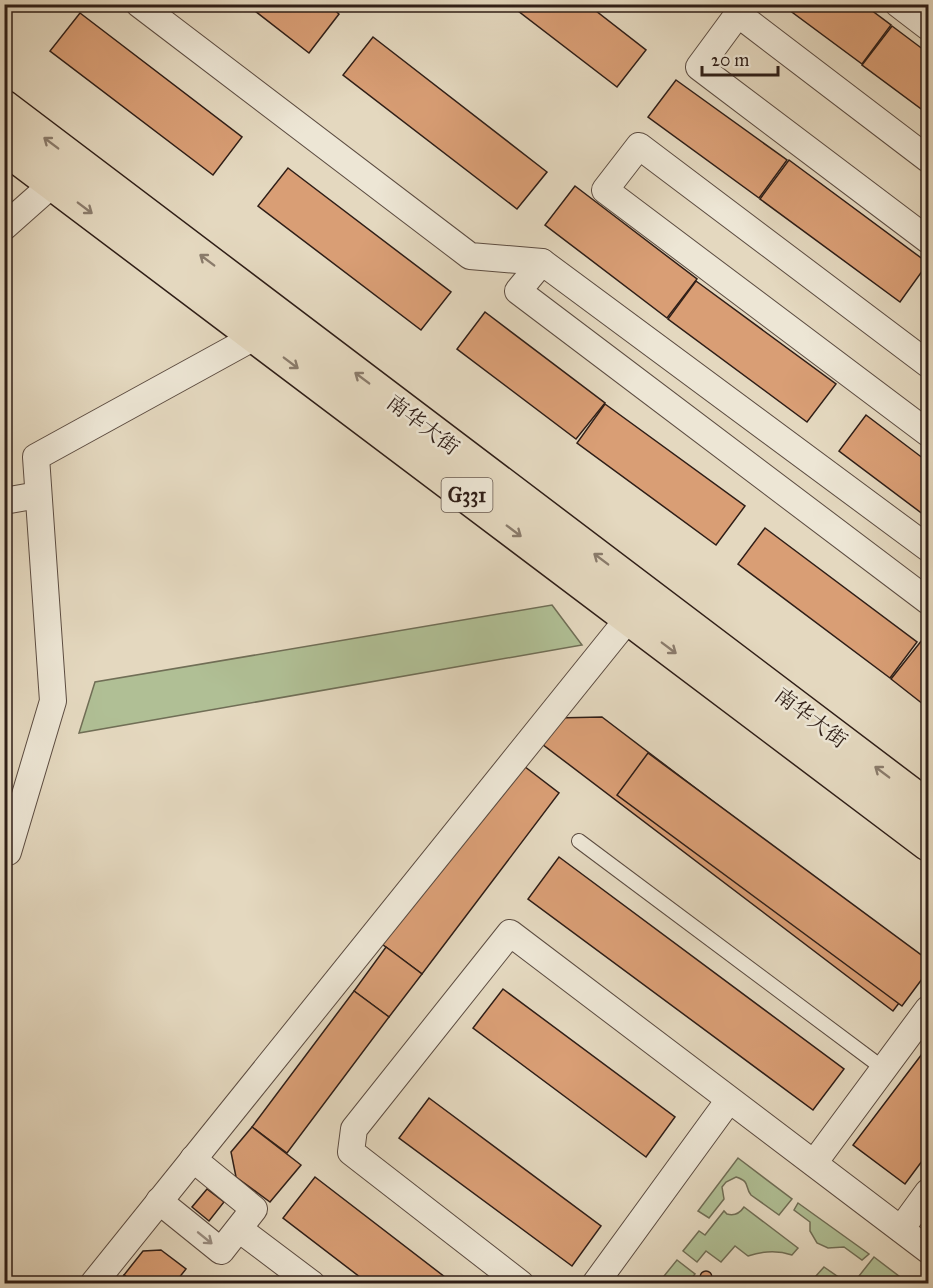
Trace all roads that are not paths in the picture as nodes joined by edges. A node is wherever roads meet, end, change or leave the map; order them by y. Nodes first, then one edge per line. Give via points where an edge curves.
1 (139, 4) edge
2 (898, 4) edge
3 (928, 27) edge
4 (4, 107) edge
5 (4, 147) edge
6 (928, 159) edge
7 (77, 162) junction
8 (53, 184) junction
9 (4, 227) edge
10 (928, 240) edge
11 (542, 262) junction
12 (285, 320) junction
13 (256, 336) junction
14 (928, 364) edge
15 (928, 433) edge
16 (38, 495) junction
17 (4, 501) edge
18 (928, 548) edge
19 (928, 601) edge
20 (638, 606) junction
21 (928, 807) edge
22 (579, 841) dead end
23 (928, 844) edge
24 (8, 852) dead end
25 (928, 1009) edge
26 (884, 1069) junction
27 (729, 1100) junction
28 (193, 1159) junction
29 (814, 1163) junction
30 (928, 1192) edge
31 (159, 1201) junction
32 (239, 1229) junction
33 (901, 1229) junction
34 (928, 1250) edge
35 (93, 1284) edge
36 (312, 1284) edge
37 (521, 1284) edge
38 (595, 1284) edge

1 - 11 street via 470,256
2 - 3 street
7 -> 4 highway, 南华大街 / G331
5 - 8 highway, 南华大街 / G331
6 - 10 street via 738,14 699,66
7 - 8 street
12 -> 7 highway, 南华大街 / G331
8 - 9 street
8 -> 13 highway, 南华大街 / G331
11 - 18 street
11 - 19 street via 518,291
12 - 13 street
20 -> 12 highway, 南华大街 / G331
13 - 16 street via 36,457
13 -> 20 highway, 南华大街 / G331
14 - 15 street via 639,146 605,190
16 - 17 street
16 - 24 street via 53,702
21 -> 20 highway, 南华大街 / G331
20 -> 23 highway, 南华大街 / G331
20 - 28 street
22 - 26 lane
25 - 26 street
26 - 29 street
27 - 29 street
27 - 37 street via 510,933 354,1129 351,1152
27 - 38 street
28 - 31 street
28 - 32 street via 254,1209
29 - 33 street
30 - 33 street
31 -> 32 street via 221,1251
31 - 35 street
32 - 36 street
33 - 34 street

